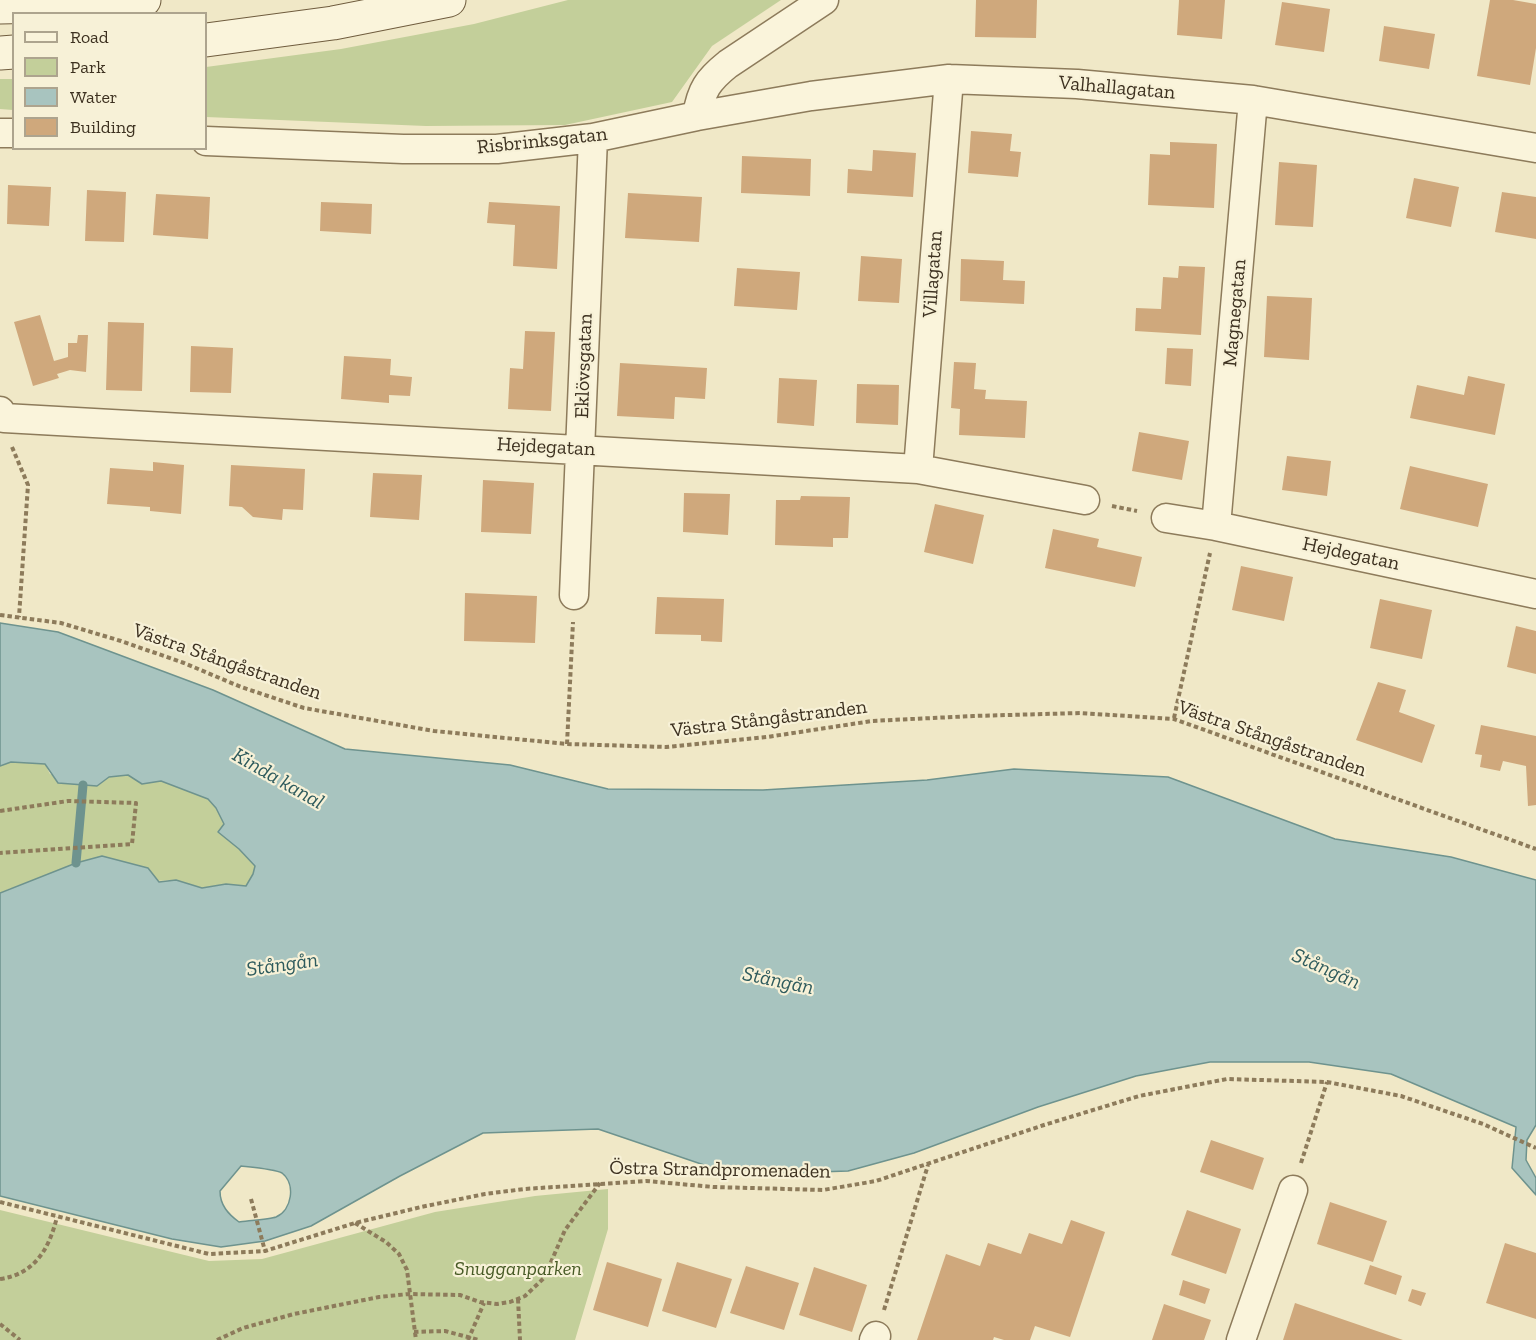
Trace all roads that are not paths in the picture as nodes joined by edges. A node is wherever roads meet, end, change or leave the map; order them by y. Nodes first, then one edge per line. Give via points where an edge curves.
1 (144, 0) edge
2 (449, 0) edge
3 (824, 0) edge
4 (0, 7) edge
5 (207, 40) edge
6 (949, 79) junction
7 (1253, 100) junction
8 (697, 116) junction
9 (593, 138) junction
10 (207, 141) edge
11 (1536, 148) edge
12 (2, 414) edge
13 (580, 449) junction
14 (918, 469) junction
15 (1085, 500) road end
16 (1166, 518) road end
17 (1216, 526) junction
18 (1536, 594) edge
19 (574, 595) dead end
20 (1293, 1190) road end
21 (1241, 1340) edge

1 - 4 main road
2 - 5 main road
3 - 8 street via 714,75 703,90
6 - 7 street, Valhallagatan via 1066,83
6 - 8 street, Valhallagatan via 811,96
6 - 14 street, Villagatan
7 - 11 street, Valhallagatan
7 - 17 street, Magnegatan
8 - 9 street, Risbrinksgatan
9 - 10 street, Risbrinksgatan via 497,149
9 - 13 street, Eklövsgatan
12 - 13 street, Hejdegatan
13 - 14 street, Hejdegatan
13 - 19 street, Eklövsgatan
14 - 15 street, Hejdegatan
16 - 17 street, Hejdegatan
17 - 18 street, Hejdegatan
20 - 21 street

